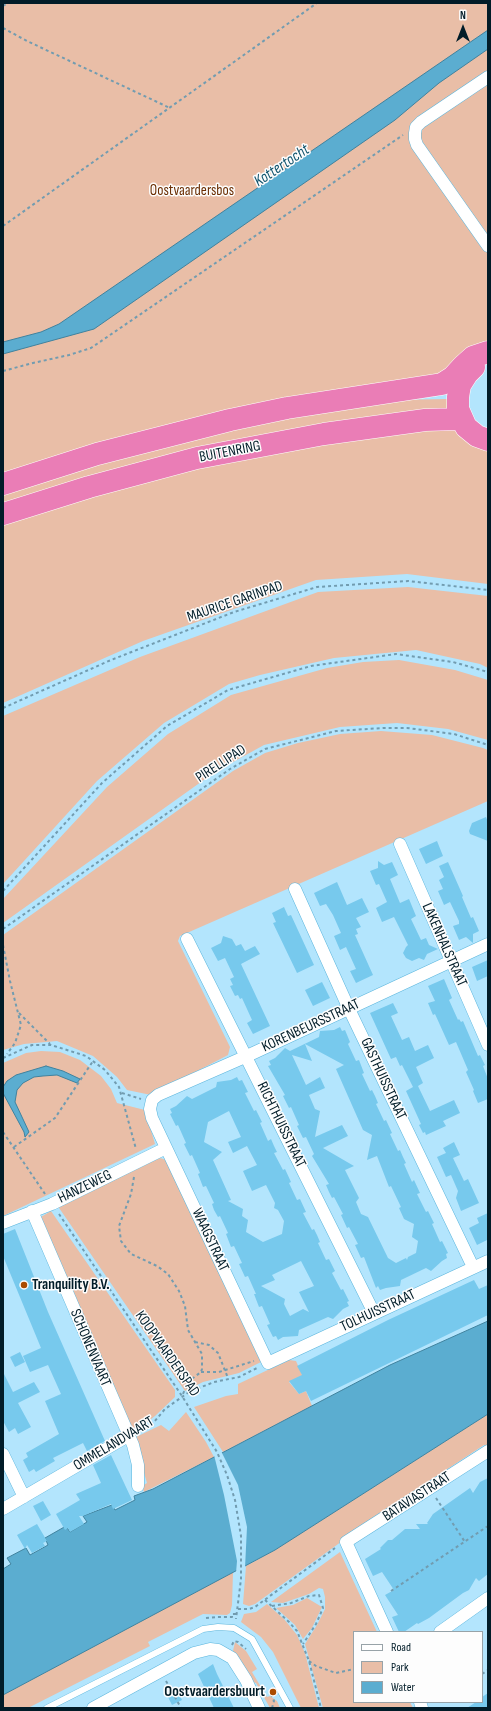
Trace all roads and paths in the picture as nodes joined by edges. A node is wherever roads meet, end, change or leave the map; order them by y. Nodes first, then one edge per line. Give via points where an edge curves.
1 (8, 3) edge
2 (317, 3) edge
3 (3, 6) edge
4 (3, 28) edge
5 (488, 77) edge
6 (170, 108) junction
7 (415, 133) junction
8 (3, 226) edge
9 (488, 246) edge
10 (486, 355) edge
11 (3, 371) edge
12 (460, 378) junction
13 (462, 421) junction
14 (488, 440) edge
15 (3, 484) edge
16 (3, 514) edge
17 (488, 590) edge
18 (488, 672) edge
19 (3, 708) edge
20 (488, 745) edge
21 (400, 844) dead end
22 (295, 889) dead end
23 (3, 891) edge
24 (3, 929) edge
25 (187, 939) dead end
26 (488, 944) edge
27 (3, 945) edge
28 (450, 962) junction
29 (350, 1009) junction
30 (19, 1012) junction
31 (51, 1045) junction
32 (488, 1045) edge
33 (6, 1056) junction
34 (247, 1056) junction
35 (3, 1058) edge
36 (93, 1061) junction
37 (122, 1093) junction
38 (152, 1100) junction
39 (3, 1132) edge
40 (14, 1147) junction
41 (166, 1148) junction
42 (136, 1163) junction
43 (52, 1204) junction
44 (32, 1212) junction
45 (3, 1223) edge
46 (488, 1260) edge
47 (473, 1268) junction
48 (374, 1313) junction
49 (195, 1342) junction
50 (267, 1360) junction
51 (226, 1369) junction
52 (201, 1372) junction
53 (228, 1378) junction
54 (182, 1396) junction
55 (128, 1436) junction
56 (488, 1451) edge
57 (3, 1454) edge
58 (138, 1486) dead end
59 (431, 1489) junction
60 (24, 1497) junction
61 (3, 1510) edge
62 (488, 1526) edge
63 (346, 1542) junction
64 (465, 1542) junction
65 (391, 1591) dead end
66 (265, 1600) junction
67 (486, 1604) edge
68 (272, 1606) junction
69 (238, 1609) junction
70 (237, 1614) dead end
71 (387, 1631) edge
72 (442, 1631) edge
73 (229, 1644) dead end
74 (303, 1644) junction
75 (248, 1651) dead end
76 (309, 1661) junction
77 (353, 1669) edge
78 (161, 1672) junction
79 (273, 1692) dead end
80 (98, 1707) edge
81 (47, 1708) edge
82 (181, 1708) edge
83 (259, 1708) edge
84 (272, 1708) edge
85 (290, 1708) edge
86 (321, 1708) edge

1 - 3 path
2 - 6 path
4 - 6 path
5 - 7 street via 421,122
6 - 8 path
7 - 9 street via 417,145
7 - 11 path via 404,133 91,348 69,356
10 - 12 highway, BUITENRING via 468,361
12 - 13 highway via 458,403
12 - 15 highway, BUITENRING via 445,391 373,395 287,408 230,420 97,454
13 - 14 highway via 471,432
13 - 16 highway, BUITENRING via 425,420 324,434 197,458 89,487
17 - 19 path, MAURICE GARINPAD via 408,581 317,586 234,612 111,660
18 - 23 path via 453,662 396,654 311,666 228,690 168,726 102,784
20 - 24 path, PIRELLIPAD via 454,734 408,728 383,728 336,731 265,749 230,769
21 - 28 street, LAKENHALSTRAAT
22 - 29 street, GASTHUISSTRAAT
25 - 34 street, RICHTHUISSTRAAT
26 - 28 street, KORENBEURSSTRAAT
27 - 30 path
28 - 29 street, KORENBEURSSTRAAT
28 - 32 street, LAKENHALSTRAAT
29 - 34 street, KORENBEURSSTRAAT
29 - 47 street, GASTHUISSTRAAT
30 - 31 path
30 - 33 path via 21,1025 15,1043
31 - 33 path via 32,1045
31 - 36 path via 86,1056
33 - 35 path
34 - 38 street, KORENBEURSSTRAAT via 158,1095
34 - 48 street, RICHTHUISSTRAAT
36 - 37 path via 105,1070
36 - 40 path via 55,1118
37 - 38 path via 138,1099
37 - 42 path via 137,1153
38 - 41 street, WAAGSTRAAT via 152,1118
39 - 40 path, KOOPVAARDERSPAD
40 - 43 path, KOOPVAARDERSPAD
41 - 42 street, HANZEWEG
41 - 50 street, WAAGSTRAAT
42 - 43 street, HANZEWEG
42 - 49 path via 131,1194 119,1226 120,1241 131,1254 168,1274 185,1306 188,1330
43 - 44 street, HANZEWEG
43 - 54 path, KOOPVAARDERSPAD
44 - 45 street, HANZEWEG
44 - 55 street, SCHONENVAART
46 - 47 street, TOLHUISSTRAAT
47 - 48 street, TOLHUISSTRAAT
48 - 50 street, TOLHUISSTRAAT
49 - 51 path via 213,1348
49 - 52 path via 204,1360
50 - 51 path
50 - 53 path, OMMELANDVAART via 239,1376
51 - 52 path
51 - 53 path
52 - 54 path via 189,1381
53 - 54 path, OMMELANDVAART
54 - 55 path, OMMELANDVAART via 165,1409 154,1422
54 - 69 path, KOOPVAARDERSPAD via 217,1452 234,1500 242,1547
55 - 58 street, SCHONENVAART via 137,1459
55 - 60 street, OMMELANDVAART
56 - 59 street, BATAVIASTRAAT
57 - 60 street
59 - 63 street, BATAVIASTRAAT
59 - 64 path
60 - 61 street, OMMELANDVAART
62 - 64 path
63 - 66 path
63 - 71 street
64 - 65 path
66 - 68 path
66 - 69 path via 252,1609
67 - 72 street
68 - 74 path via 297,1631
68 - 74 path via 319,1595 323,1608
69 - 70 path, KOOPVAARDERSPAD
73 - 75 path via 238,1642
74 - 76 path
76 - 77 path via 336,1673
76 - 86 path
78 - 80 street
78 - 82 path
78 - 83 street via 194,1653 218,1650 238,1665
79 - 84 path
81 - 85 lane via 203,1630 218,1627 234,1628 252,1639

